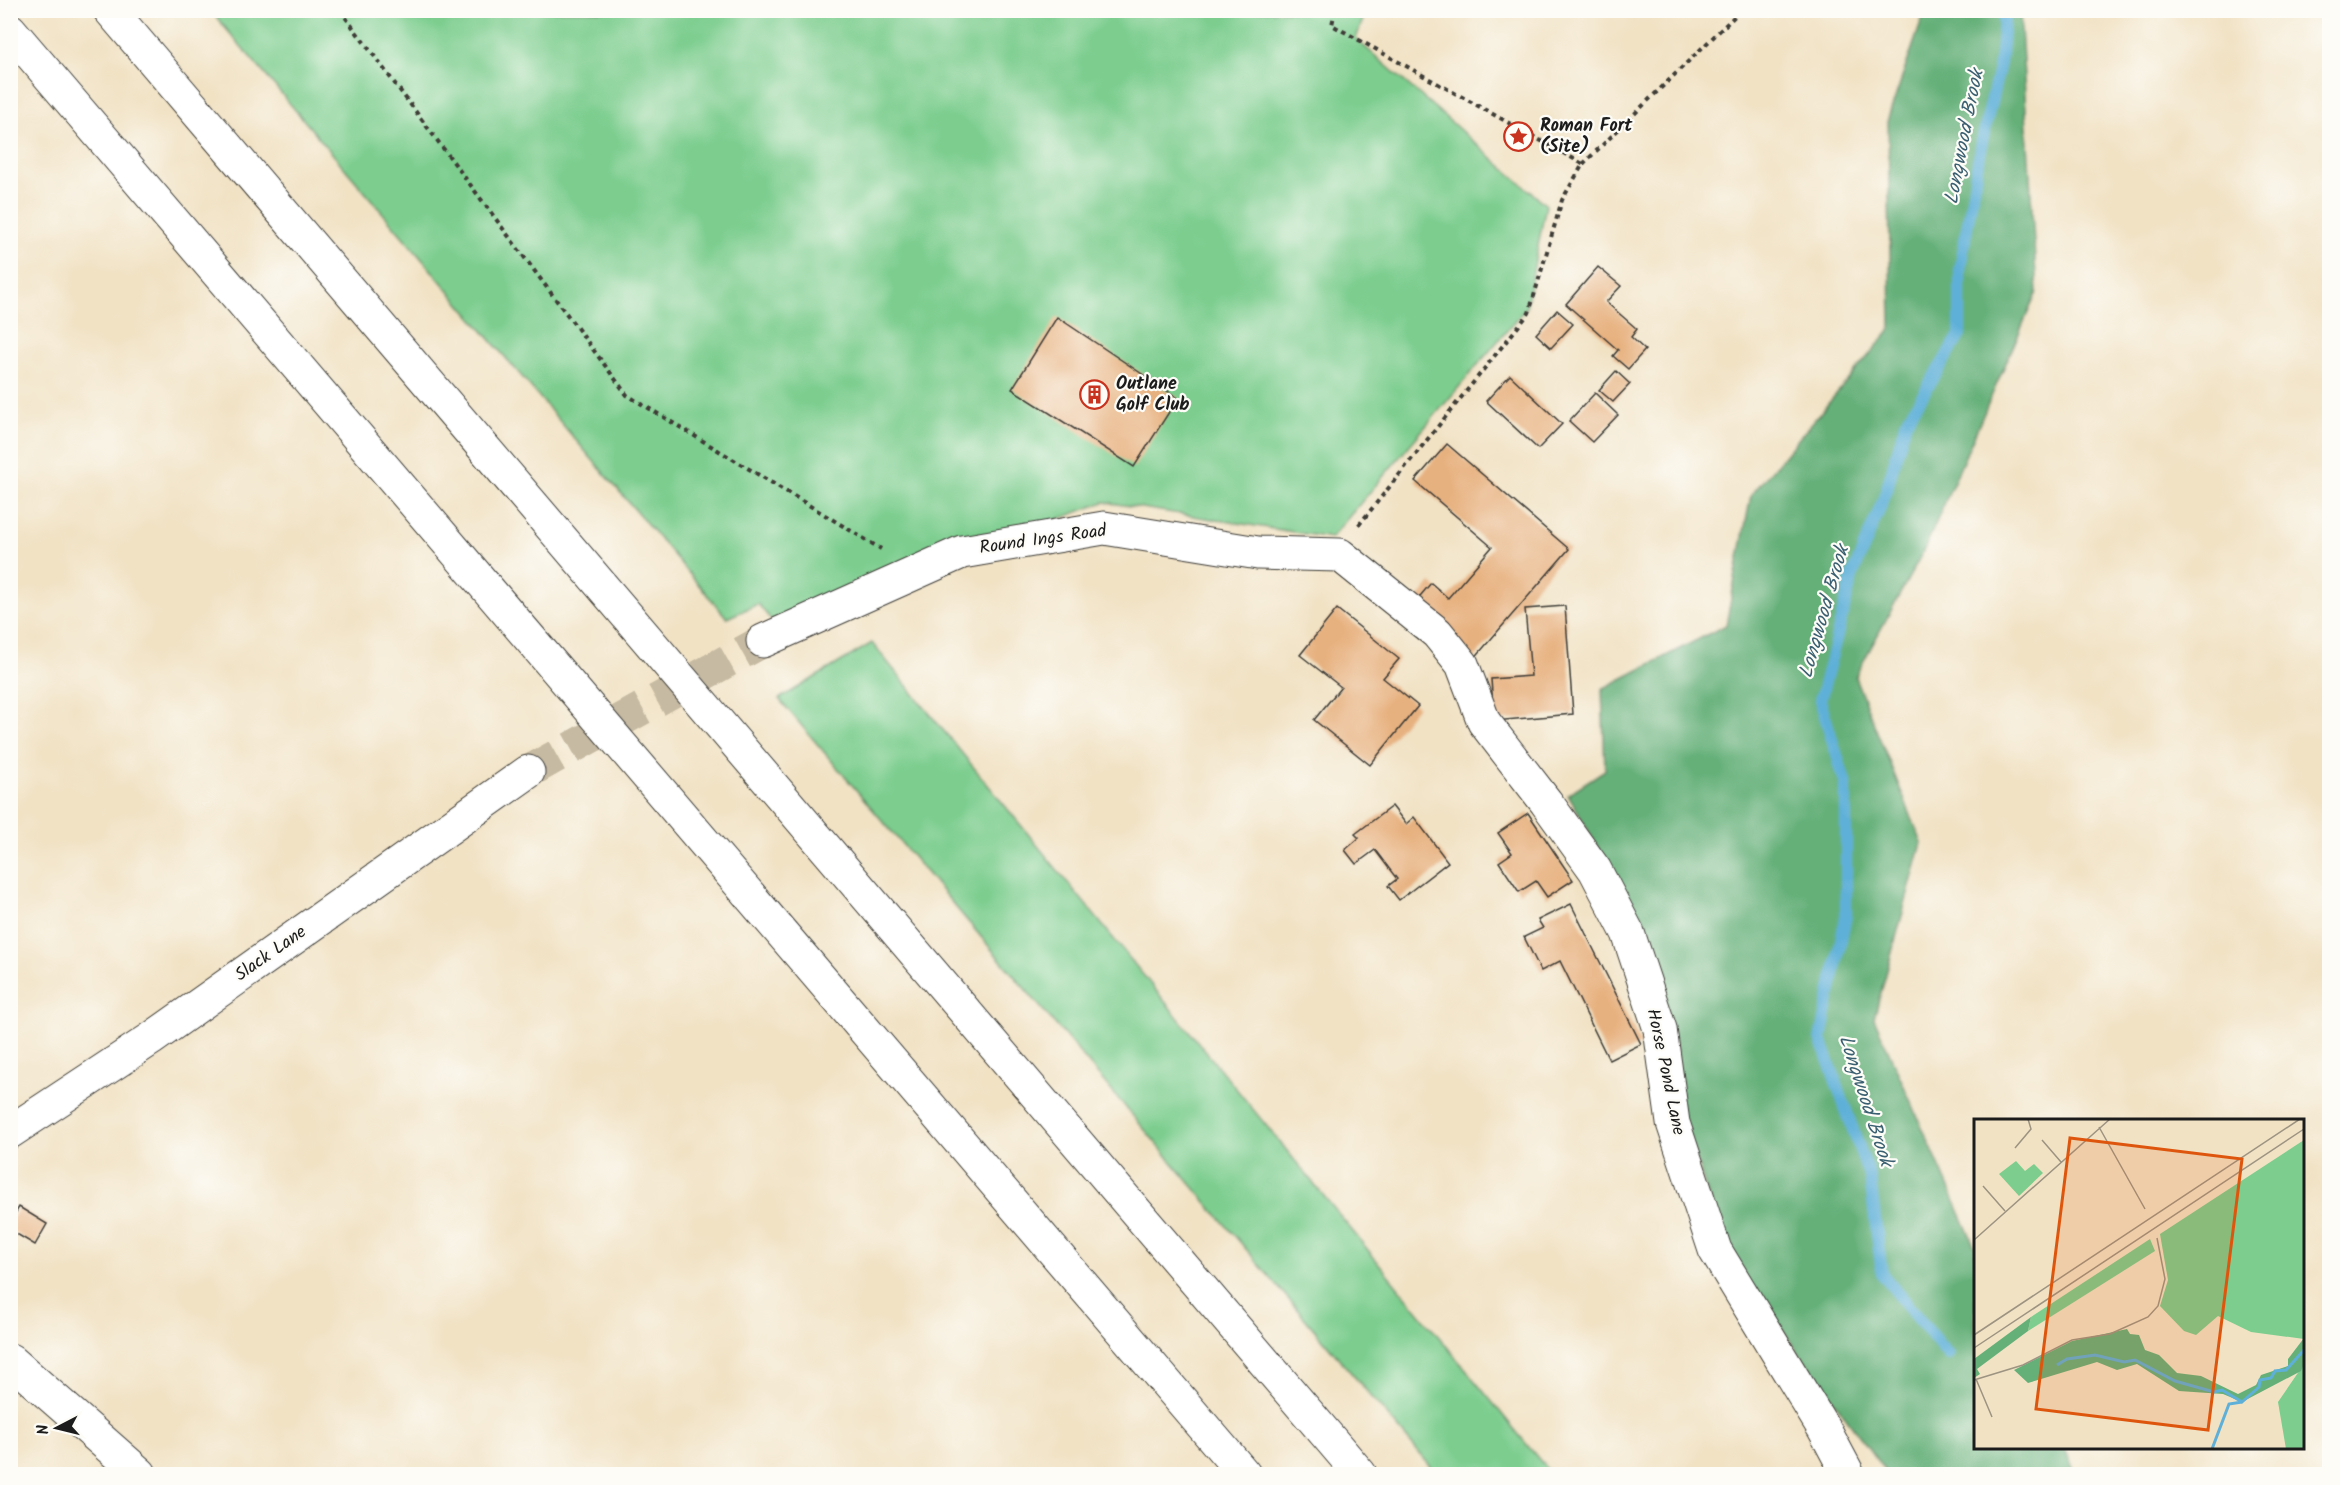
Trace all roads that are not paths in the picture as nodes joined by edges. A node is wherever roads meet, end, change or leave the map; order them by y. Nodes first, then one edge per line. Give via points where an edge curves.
1 (110, 10) edge
2 (10, 30) edge
3 (1340, 555) joint
4 (764, 641) tunnel mouth
5 (528, 772) tunnel mouth
6 (10, 1132) edge
7 (10, 1360) edge
8 (140, 1474) edge
9 (1244, 1474) edge
10 (1360, 1474) edge
11 (1848, 1474) edge

1 - 10 main road
2 - 9 main road
3 - 4 main road, Round Ings Road via 1258,553 1104,528 962,552
3 - 11 main road, Horse Pond Lane via 1449,646 1462,664 1484,722 1595,870 1628,933 1660,1029 1673,1124 1715,1250
5 - 6 main road, Slack Lane via 151,1040
7 - 8 main road

